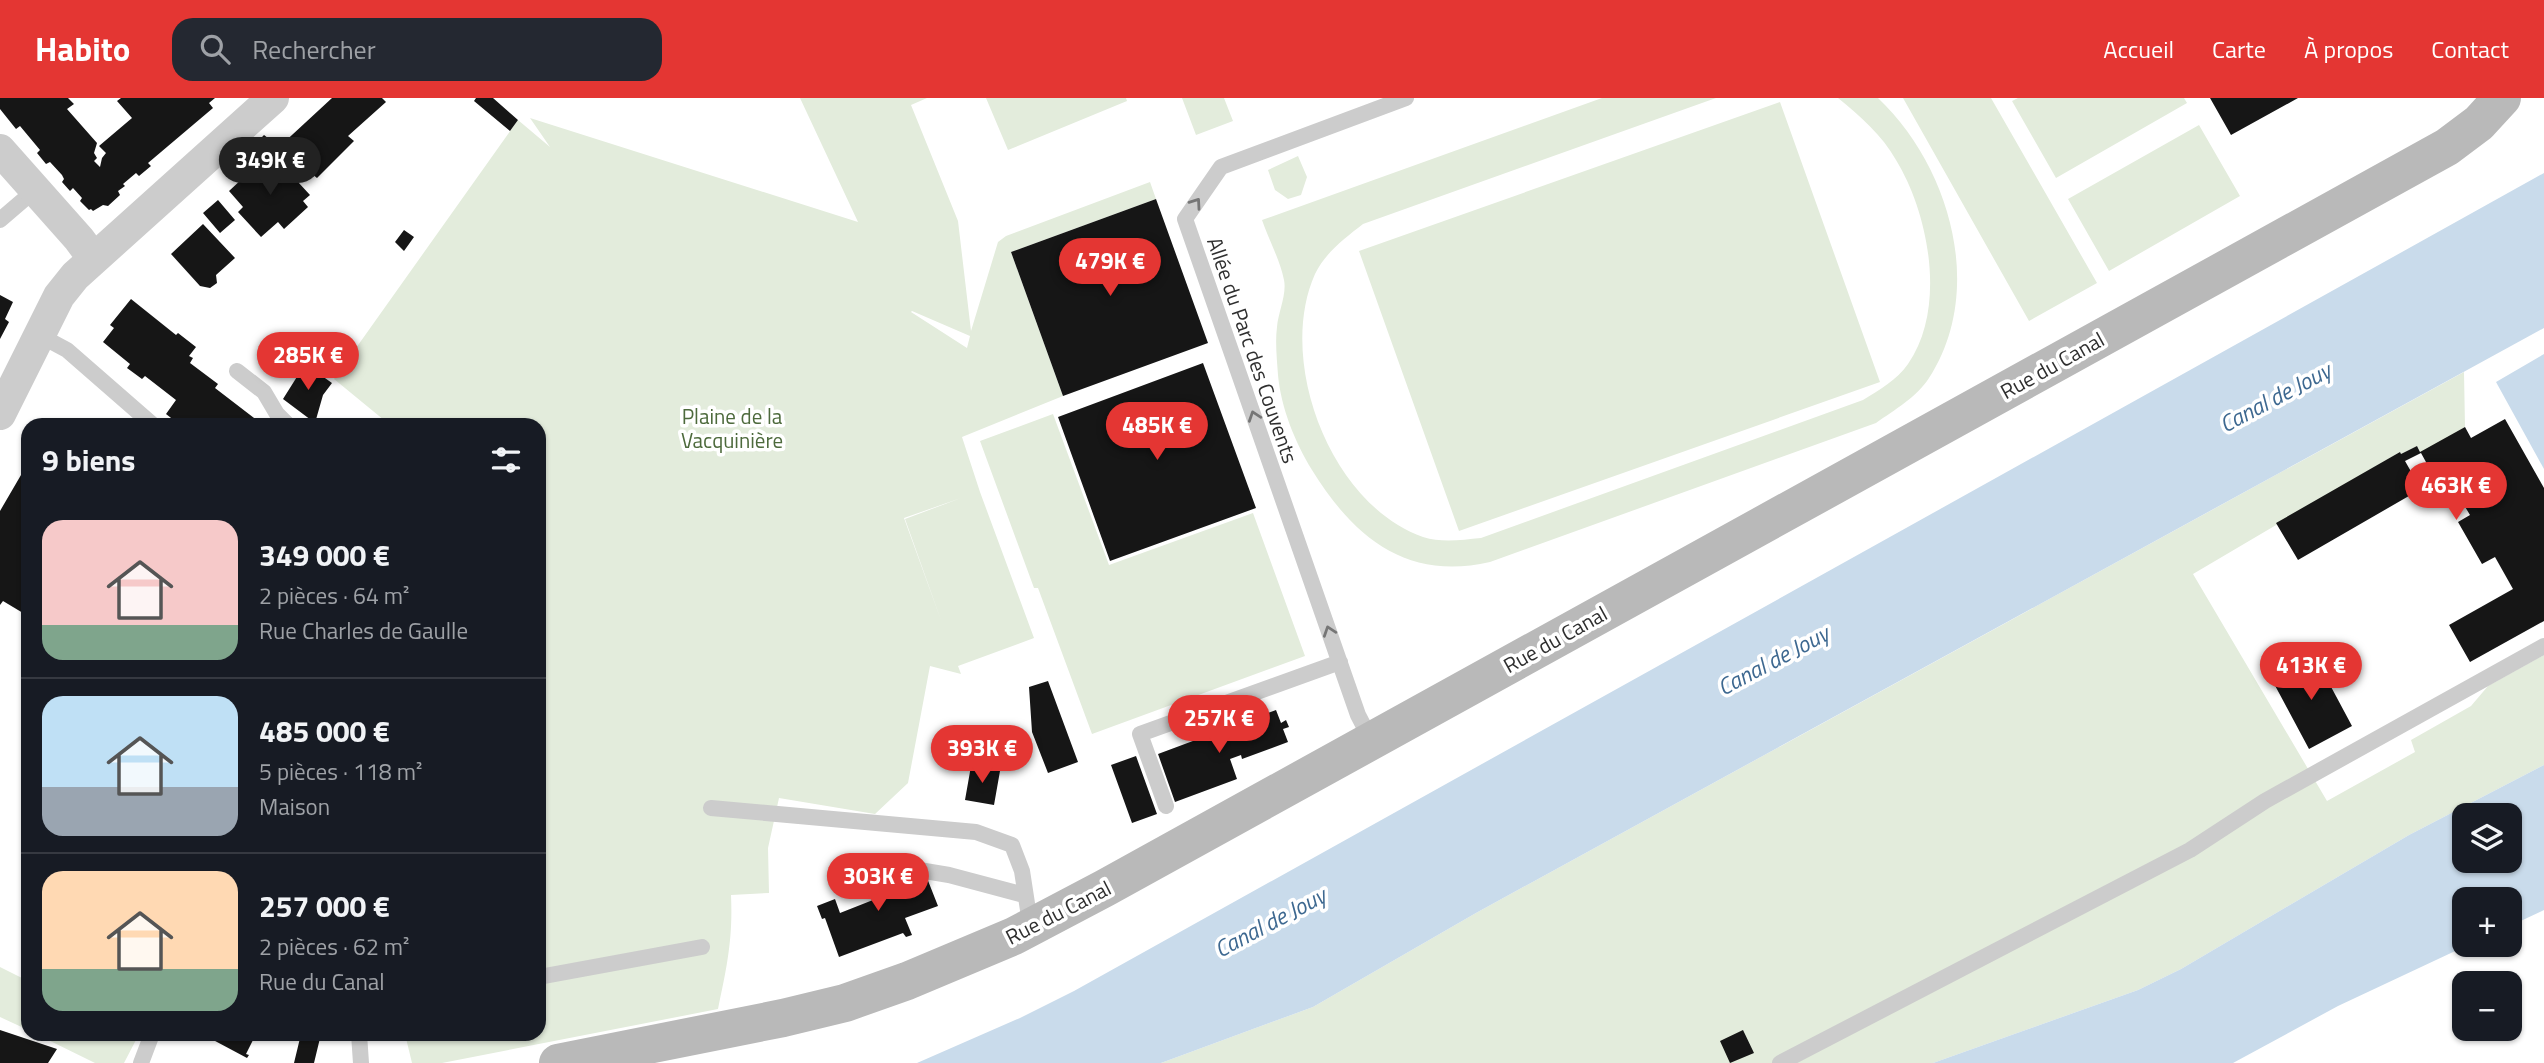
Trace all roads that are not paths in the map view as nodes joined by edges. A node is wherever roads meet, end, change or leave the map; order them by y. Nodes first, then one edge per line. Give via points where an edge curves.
1 (273, 98) edge
2 (1406, 98) edge
3 (2502, 98) edge
4 (0, 150) edge
5 (36, 190) junction
6 (0, 220) edge
7 (93, 258) junction
8 (39, 335) junction
9 (237, 371) dead end
10 (0, 414) edge
11 (145, 418) edge
12 (281, 418) edge
13 (2544, 646) edge
14 (1340, 662) junction
15 (1371, 740) junction
16 (1166, 806) dead end
17 (711, 808) dead end
18 (901, 867) dead end
19 (1030, 910) junction
20 (702, 947) dead end
21 (546, 975) edge
22 (149, 1041) edge
23 (359, 1041) edge
24 (141, 1063) edge
25 (361, 1063) edge
26 (558, 1063) edge
27 (1780, 1063) edge

1 - 7 street
14 -> 2 lane, Allée du Parc des Couvents via 1185,219 1221,167
3 - 15 street, Rue du Canal via 2447,147
4 - 5 street
5 - 6 lane
5 - 7 street
7 - 8 street via 59,296
8 - 10 street
8 - 11 lane via 67,350
9 - 12 lane via 264,392
13 - 27 lane via 2265,801 2190,850
14 - 15 lane, Allée du Parc des Couvents
14 - 16 lane via 1140,734
15 - 19 street, Rue du Canal
17 - 19 lane via 976,832 1012,845
18 - 19 lane via 949,875
19 - 26 street, Rue du Canal via 907,981 845,1003
20 - 21 lane
22 - 24 lane
23 - 25 lane

